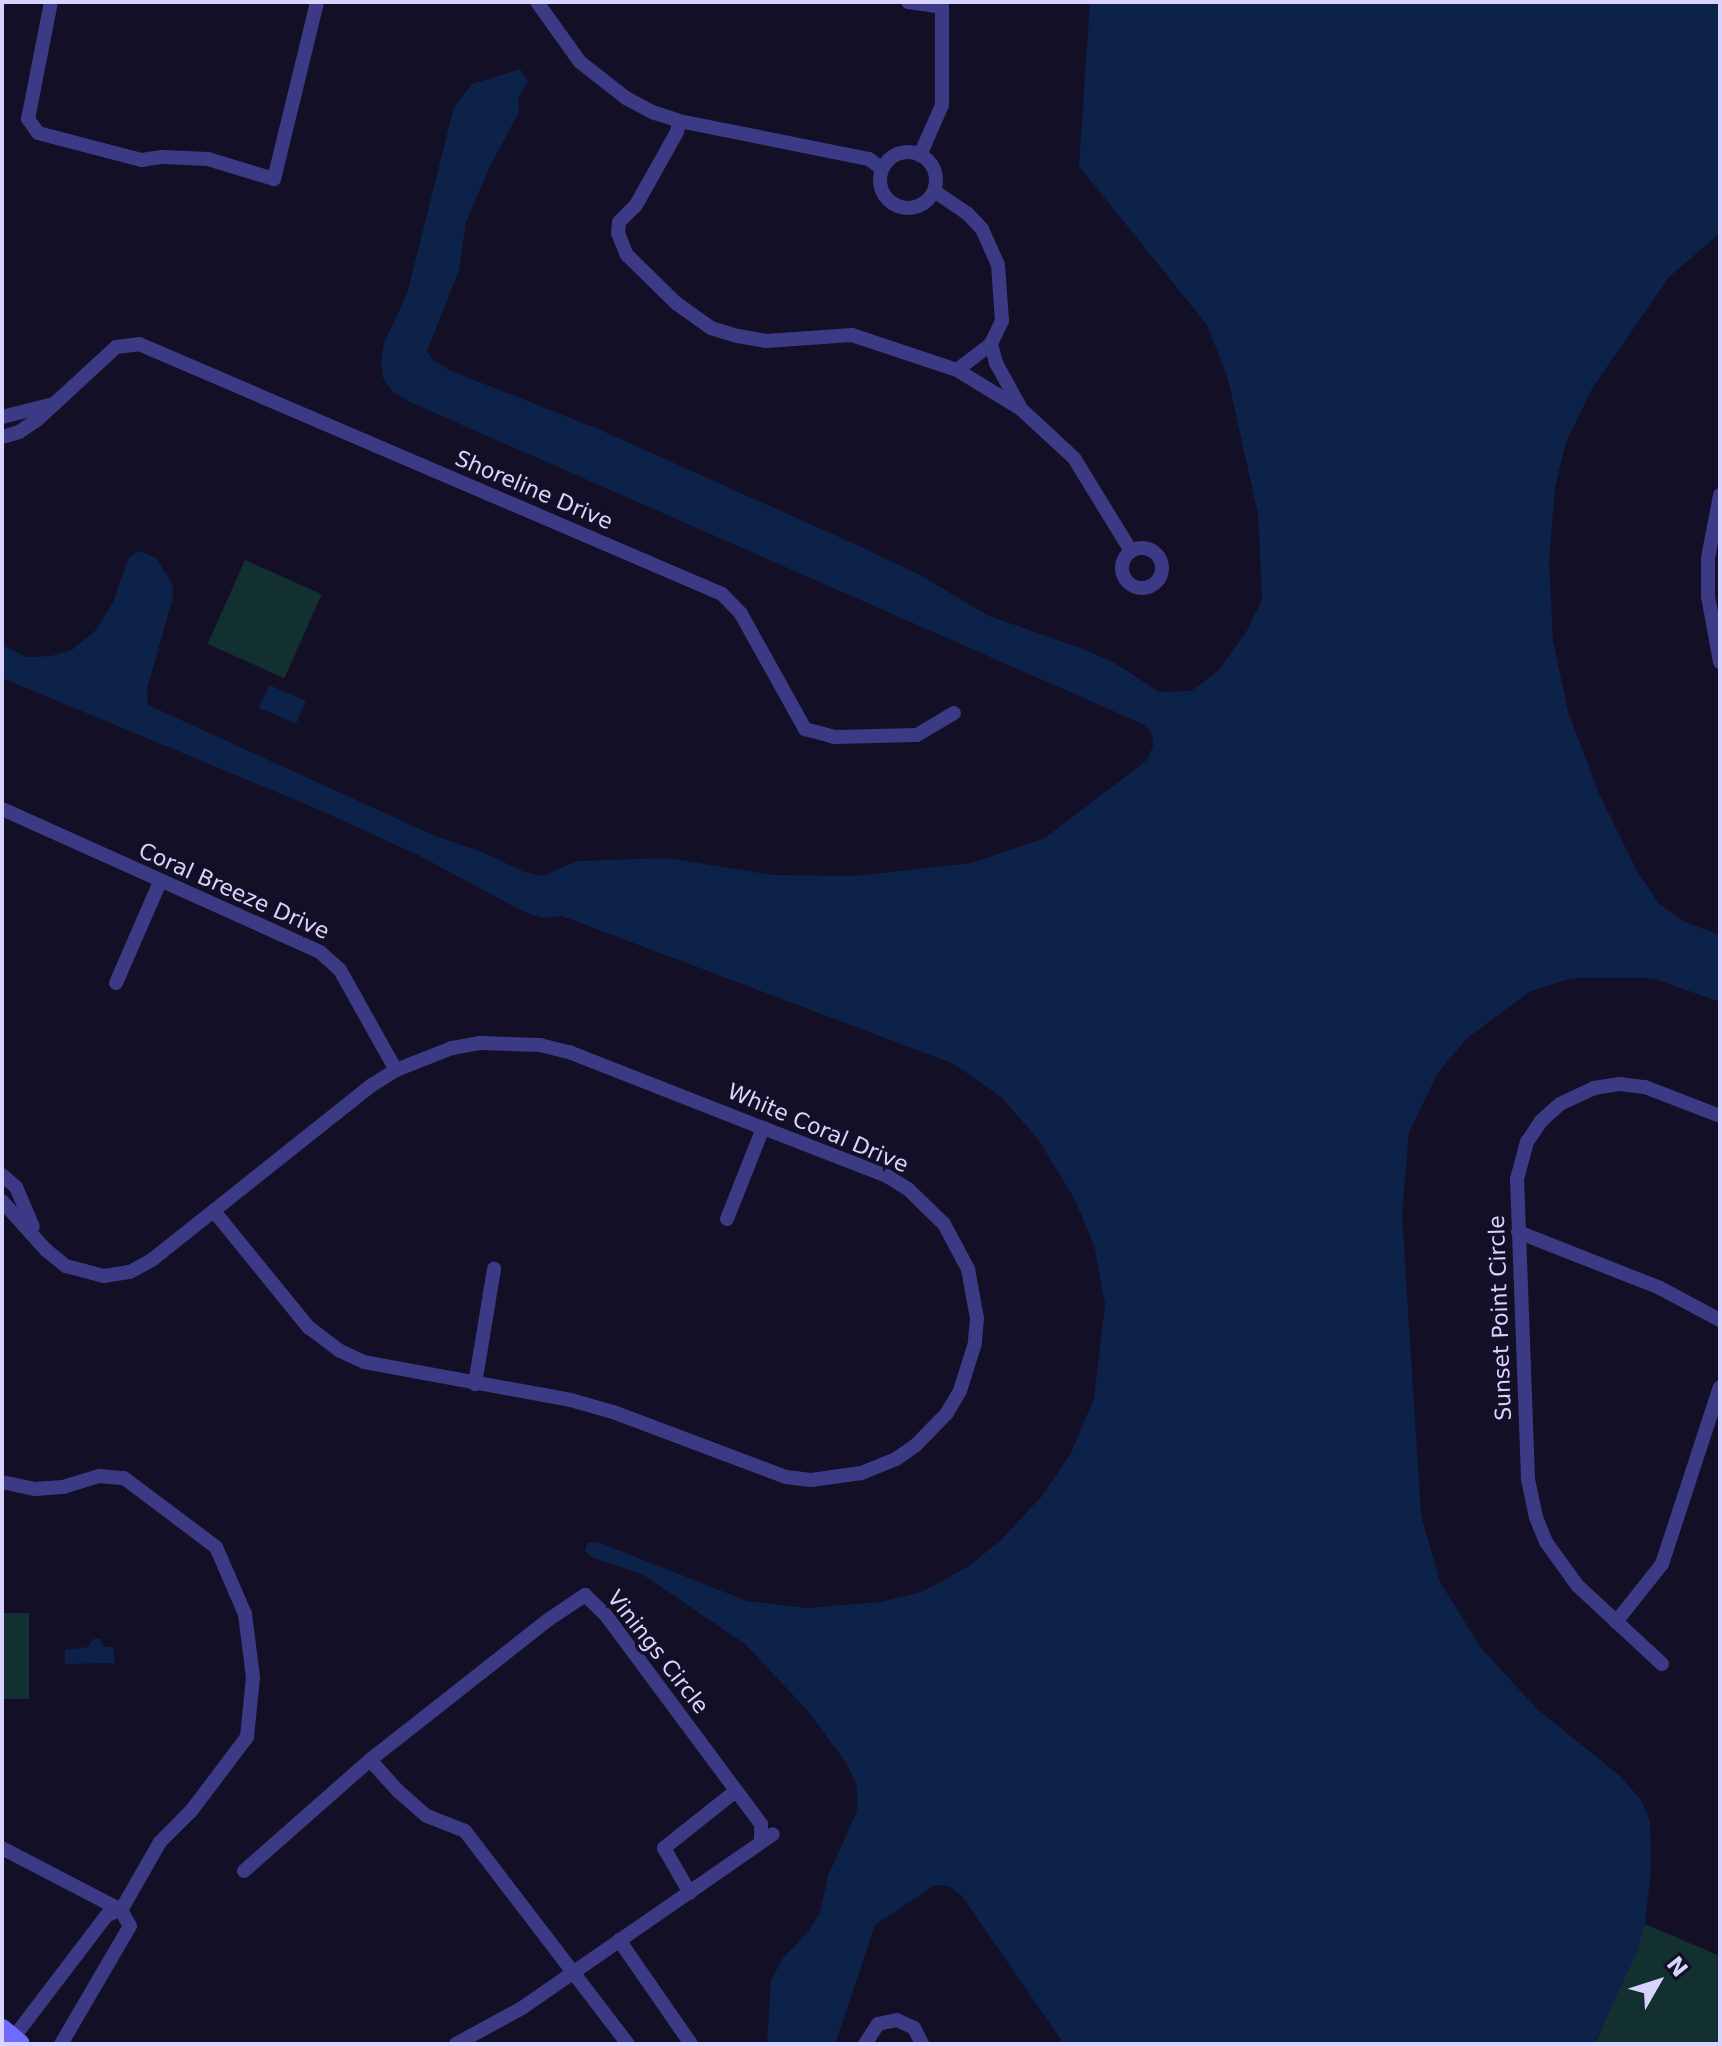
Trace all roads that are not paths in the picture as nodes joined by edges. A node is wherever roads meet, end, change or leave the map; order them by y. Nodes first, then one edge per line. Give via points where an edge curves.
1 (51, 2) edge
2 (317, 2) edge
3 (537, 2) edge
4 (908, 2) edge
5 (679, 121) junction
6 (920, 155) junction
7 (882, 169) junction
8 (934, 191) junction
9 (991, 344) junction
10 (957, 370) junction
11 (53, 404) junction
12 (1021, 409) junction
13 (2, 417) edge
14 (2, 437) edge
15 (1720, 495) edge
16 (1131, 551) dead end
17 (1720, 662) edge
18 (954, 713) dead end
19 (2, 809) edge
20 (160, 882) junction
21 (116, 983) dead end
22 (396, 1070) junction
23 (1720, 1116) edge
24 (763, 1128) junction
25 (2, 1175) edge
26 (2, 1201) edge
27 (214, 1211) junction
28 (727, 1219) dead end
29 (1518, 1232) junction
30 (38, 1238) junction
31 (494, 1269) dead end
32 (1720, 1320) edge
33 (475, 1384) junction
34 (1720, 1387) edge
35 (2, 1482) edge
36 (1616, 1622) junction
37 (1662, 1664) dead end
38 (370, 1760) junction
39 (736, 1791) junction
40 (2, 1848) edge
41 (244, 1871) dead end
42 (690, 1893) junction
43 (121, 1910) junction
44 (619, 1940) junction
45 (573, 1971) junction
46 (12, 2038) edge
47 (61, 2044) edge
48 (456, 2044) edge
49 (628, 2044) edge
50 (691, 2044) edge
51 (865, 2044) edge
52 (922, 2044) edge

1 - 2 street via 28,119 38,133 142,160 208,159 274,179
3 - 5 street via 561,40 602,82 652,112
4 - 6 street via 942,7 942,105
5 - 7 street via 869,159
5 - 10 street via 636,205 619,222 618,233 627,255 676,303 711,328 738,336 766,341 852,335
6 - 7 street via 902,152
6 - 8 street via 935,174
7 - 8 street via 883,195 897,207 915,208
8 - 9 street via 968,214 994,253 1002,321
9 - 10 street
9 - 12 street
10 - 12 street
11 - 13 street, Shoreline Drive
11 - 14 street, Shoreline Drive via 28,427
11 - 18 street, Shoreline Drive via 116,347 139,344 722,594 741,614 805,729 834,737 917,735
12 - 16 street via 1080,466
15 - 17 street via 1708,558 1708,596
19 - 20 street, Coral Breeze Drive
20 - 21 street
20 - 22 street, Coral Breeze Drive via 308,945 331,960
22 - 24 street, White Coral Drive via 452,1048 481,1043 540,1045
22 - 27 street, White Coral Drive
23 - 29 street, Sunset Point Circle via 1632,1085 1594,1088 1571,1097 1541,1121 1523,1154 1517,1179
24 - 28 street
24 - 33 street, White Coral Drive via 898,1183 928,1205 958,1245 974,1293 975,1343 960,1391 926,1437 873,1470 811,1480 762,1470 599,1408
25 - 30 street, White Coral Drive via 16,1187
26 - 30 street, White Coral Drive
27 - 30 street, White Coral Drive via 142,1266 117,1275 78,1271 55,1258
27 - 33 street, White Coral Drive via 291,1309 329,1344 389,1370
29 - 32 street via 1660,1288
29 - 36 street, Sunset Point Circle via 1532,1504 1560,1565
31 - 33 street
34 - 36 street via 1662,1564
35 - 43 street via 35,1489 99,1476 124,1478 216,1547 245,1614 253,1677 247,1737 191,1811 160,1842
36 - 37 street, Sunset Point Circle
38 - 39 street, Vinings Circle via 585,1595 605,1614
38 - 41 street, Vinings Circle
38 - 45 street via 427,1816 465,1831
39 - 42 street via 664,1848
39 - 42 street, Vinings Circle via 767,1838
40 - 43 street
42 - 44 street, Vinings Circle
43 - 46 street via 107,1915
43 - 47 street via 130,1926
44 - 45 street, Vinings Circle
44 - 50 street
45 - 48 street, Vinings Circle via 522,2008
45 - 49 street
51 - 52 street via 878,2024 897,2020 914,2028

